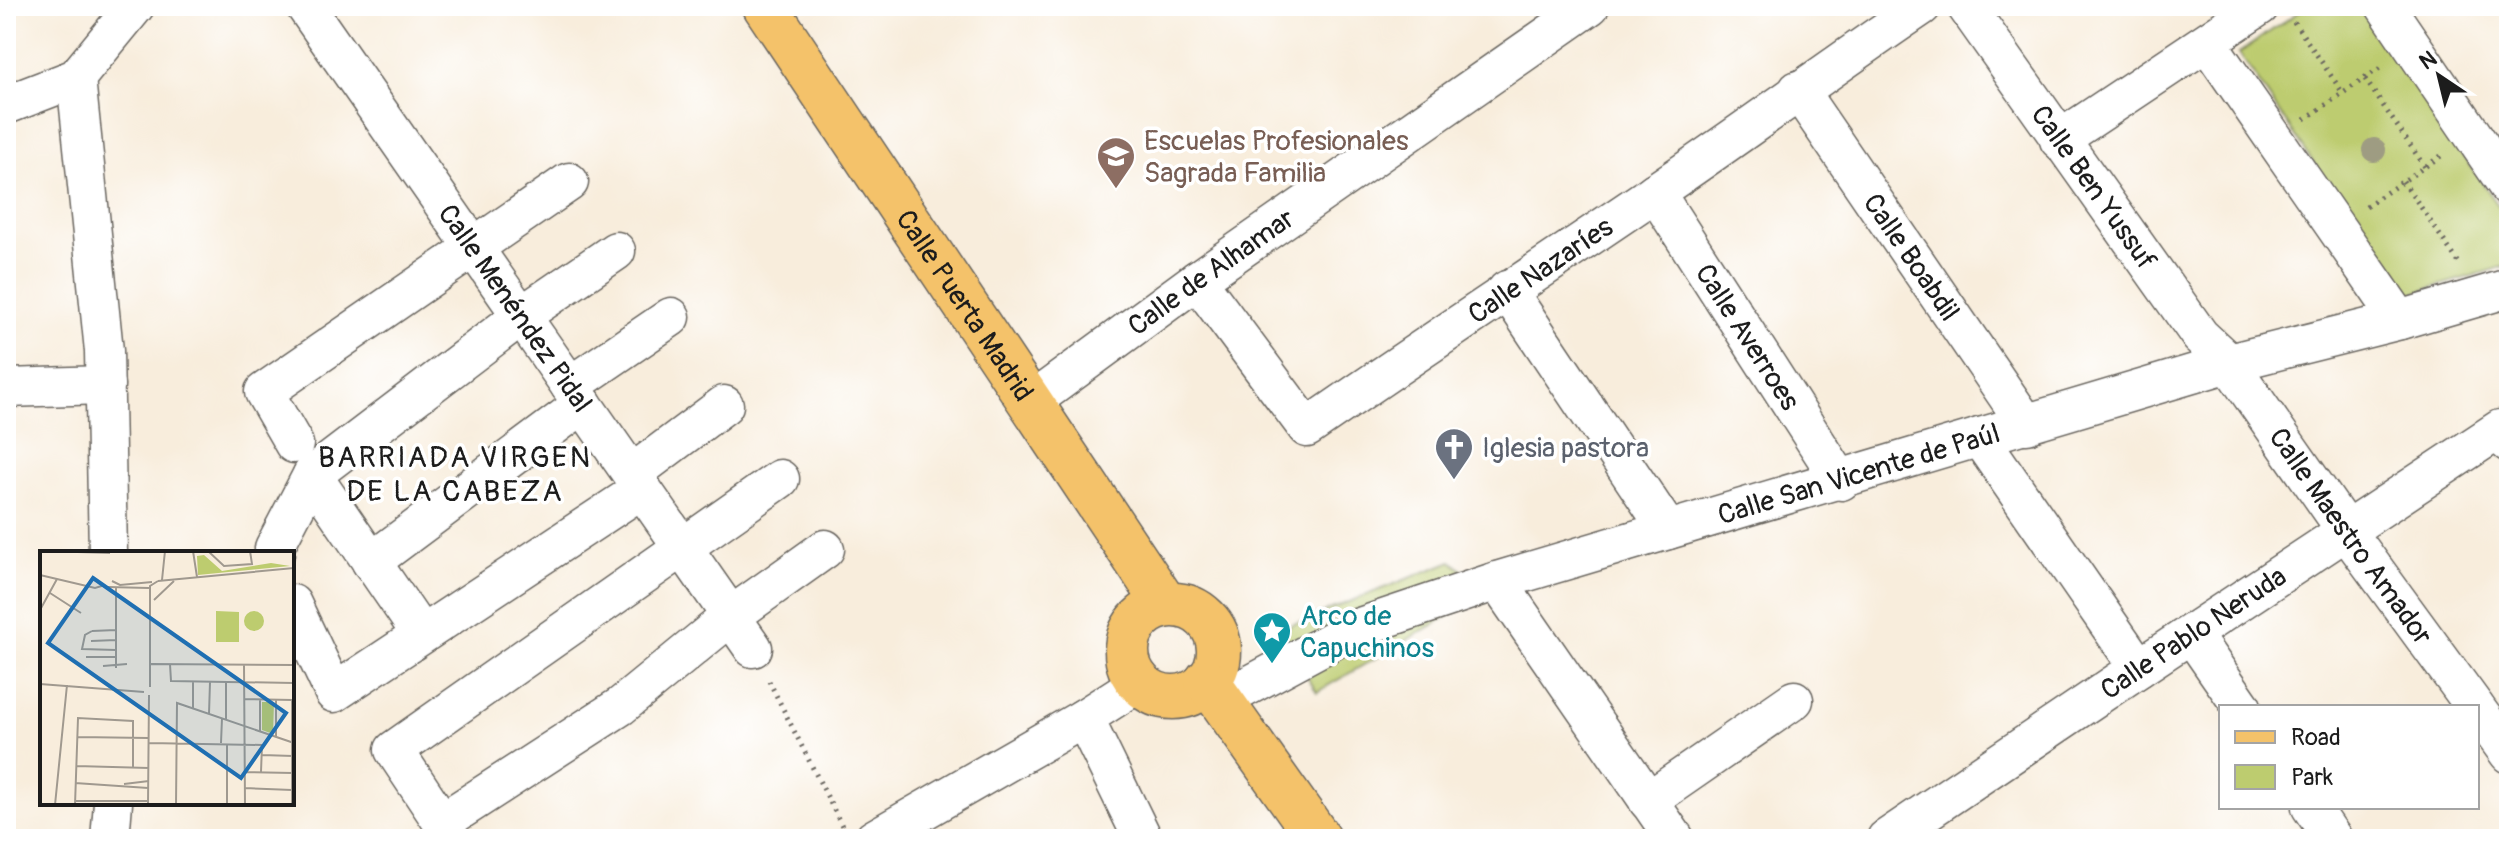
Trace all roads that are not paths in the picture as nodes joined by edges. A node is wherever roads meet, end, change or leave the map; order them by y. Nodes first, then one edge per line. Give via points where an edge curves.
1 (135, 6) edge
2 (305, 6) edge
3 (765, 6) edge
4 (1590, 6) edge
5 (1922, 6) edge
6 (1966, 6) edge
7 (2385, 6) edge
8 (2276, 12) edge
9 (2207, 42) junction
10 (76, 78) junction
11 (1798, 90) junction
12 (6, 105) edge
13 (2059, 140) junction
14 (569, 182) dead end
15 (2509, 188) edge
16 (1655, 192) junction
17 (474, 247) junction
18 (616, 251) dead end
19 (1197, 280) junction
20 (1507, 290) junction
21 (2495, 292) edge
22 (521, 316) junction
23 (671, 317) dead end
24 (2400, 320) junction
25 (2229, 363) junction
26 (105, 385) junction
27 (6, 388) edge
28 (577, 395) junction
29 (1031, 402) junction
30 (724, 405) dead end
31 (2027, 425) junction
32 (2505, 436) edge
33 (1979, 437) junction
34 (303, 460) junction
35 (780, 479) dead end
36 (637, 481) junction
37 (1841, 481) junction
38 (1668, 530) junction
39 (2347, 532) junction
40 (684, 548) junction
41 (825, 549) dead end
42 (108, 551) edge
43 (275, 551) edge
44 (371, 562) junction
45 (1497, 581) junction
46 (1166, 605) junction
47 (294, 608) edge
48 (731, 616) junction
49 (421, 634) junction
50 (2192, 635) junction
51 (753, 648) road end
52 (2139, 668) junction
53 (1140, 682) junction
54 (1214, 690) junction
55 (1794, 700) dead end
56 (2241, 705) edge
57 (2474, 705) edge
58 (2479, 712) edge
59 (1084, 718) junction
60 (2509, 754) edge
61 (1648, 801) junction
62 (113, 805) edge
63 (2312, 809) edge
64 (110, 839) edge
65 (874, 839) edge
66 (1143, 839) edge
67 (1319, 839) edge
68 (1675, 839) edge
69 (1886, 839) edge
70 (2333, 839) edge

1 - 10 street
2 - 17 street, Calle Menéndez Pidal
3 - 29 main road, Calle Puerta Madrid
4 - 19 street, Calle de Alhamar
5 - 11 street, Calle Nazaríes
6 - 13 street, Calle Ben Yussuf
7 - 15 street
8 - 9 street
9 - 13 street
9 - 24 street
10 - 12 street
10 - 26 street
11 - 16 street, Calle Nazaríes
11 - 31 street, Calle Boabdil
13 - 25 street, Calle Ben Yussuf via 2200,336
14 - 17 street
16 - 20 street, Calle Nazaríes
16 - 37 street, Calle Averroes
17 - 22 street, Calle Menéndez Pidal
17 - 34 street via 264,392
18 - 22 street
19 - 20 street, Calle Nazaríes via 1307,428
19 - 29 street, Calle de Alhamar
20 - 38 street
21 - 24 street, Calle San Vicente de Paúl
22 - 28 street, Calle Menéndez Pidal
22 - 34 street
23 - 28 street
24 - 25 street, Calle San Vicente de Paúl
25 - 31 street, Calle San Vicente de Paúl
25 - 39 street, Calle Maestro Amador
26 - 27 street
26 - 42 street
28 - 36 street, Calle Menéndez Pidal
28 - 44 street
29 - 46 main road, Calle Puerta Madrid
30 - 36 street
31 - 33 street, Calle San Vicente de Paúl
32 - 39 street, Calle Pablo Neruda
33 - 37 street, Calle San Vicente de Paúl
33 - 52 street
34 - 43 street
34 - 44 street
35 - 40 street
36 - 40 street, Calle Menéndez Pidal
36 - 49 street
37 - 38 street, Calle San Vicente de Paúl
38 - 45 street, Calle San Vicente de Paúl
39 - 50 street, Calle Pablo Neruda
39 - 57 street, Calle Maestro Amador
40 - 48 street, Calle Menéndez Pidal
40 - 48 street via 394,750 442,822 621,706
41 - 48 street
44 - 49 street
45 - 54 street, Calle San Vicente de Paúl via 1354,629
45 - 61 street
46 - 53 main road via 1143,616 1130,636 1128,660
46 - 54 main road via 1198,612 1213,629 1219,651
47 - 49 street via 334,693
48 - 51 street, Calle Menéndez Pidal
50 - 52 street, Calle Pablo Neruda
50 - 56 street
52 - 69 street, Calle Pablo Neruda
53 - 54 main road via 1173,697
53 - 59 street
54 - 67 main road
55 - 61 street
58 - 60 street, Calle Maestro Amador
59 - 65 street
59 - 66 street
61 - 68 street
62 - 64 street
63 - 70 street

